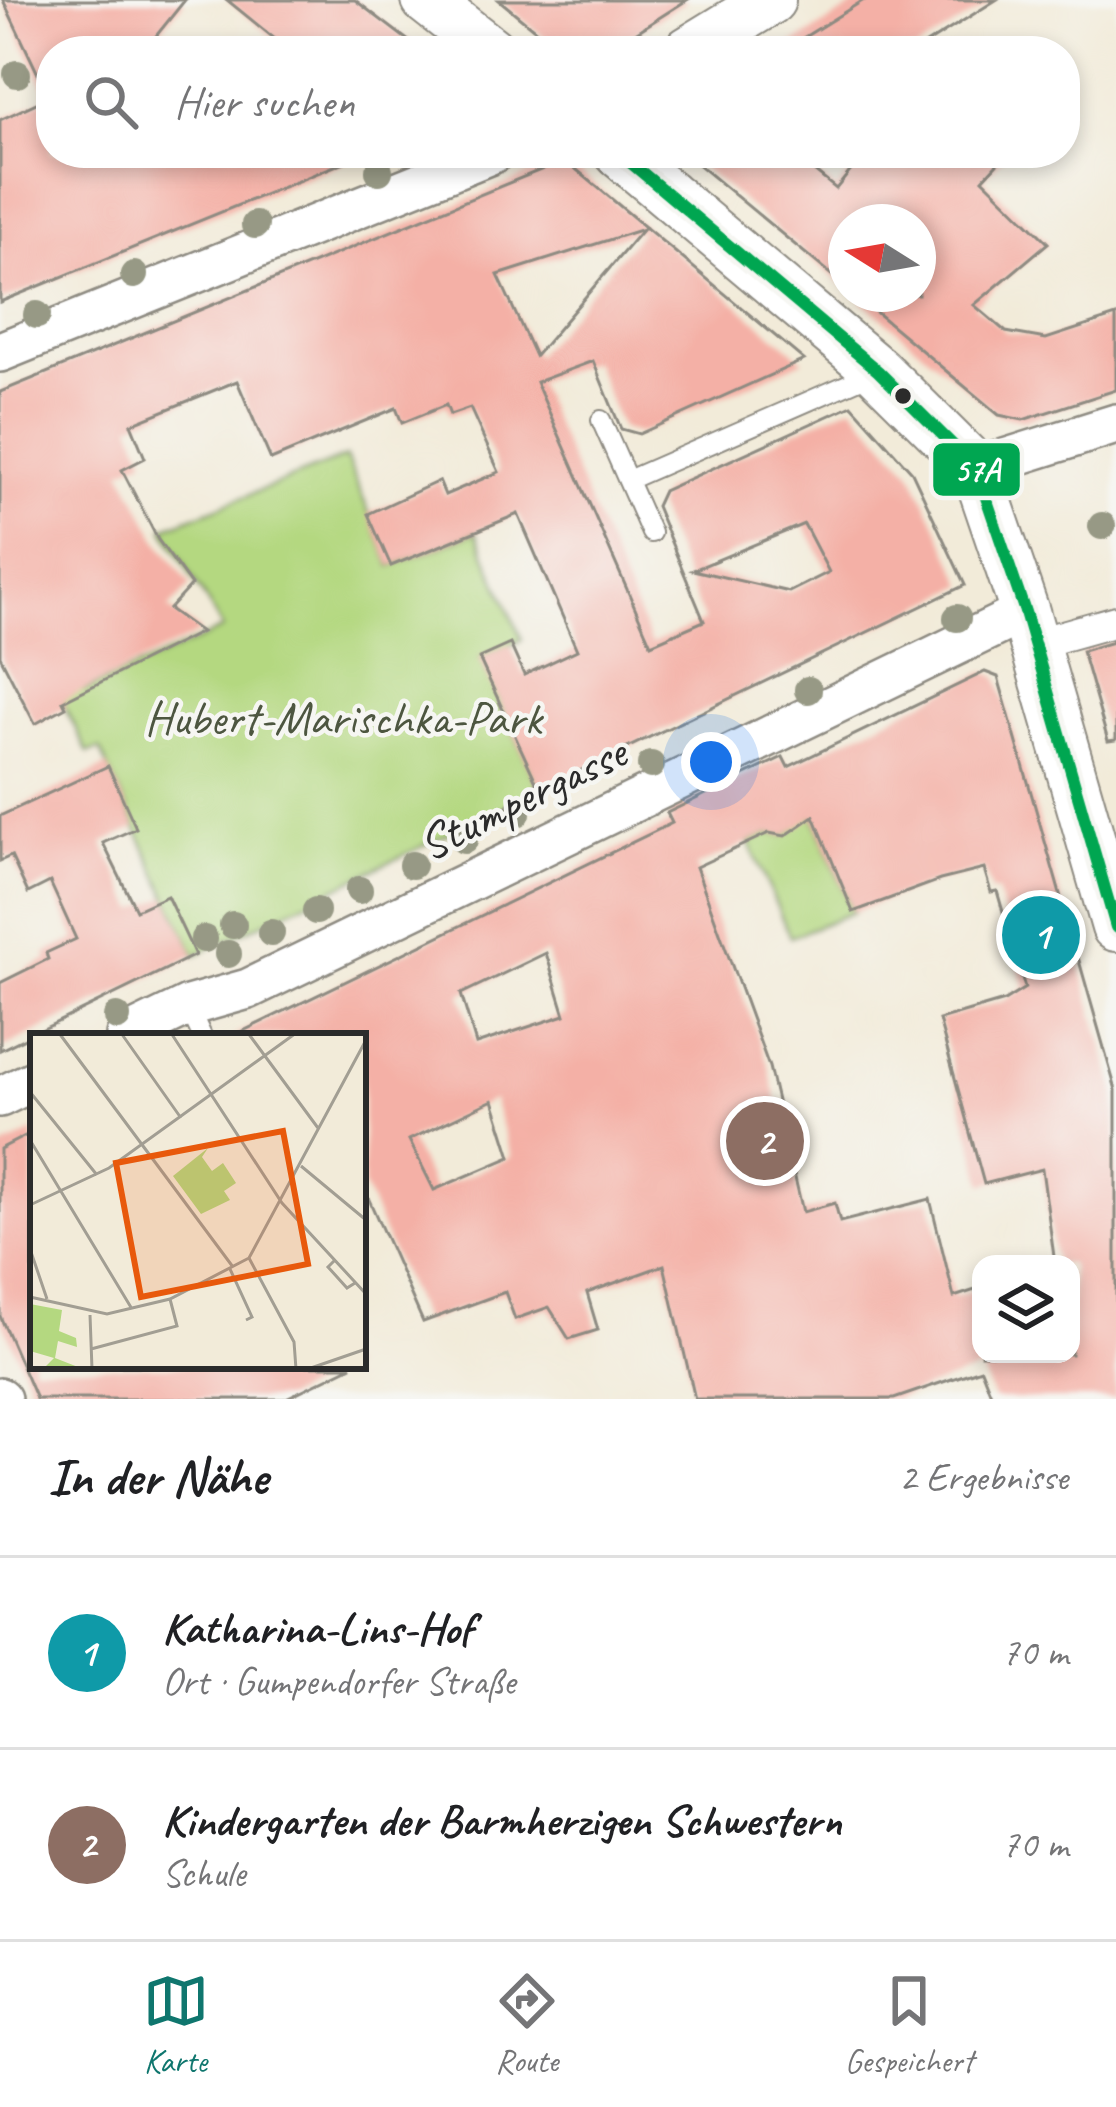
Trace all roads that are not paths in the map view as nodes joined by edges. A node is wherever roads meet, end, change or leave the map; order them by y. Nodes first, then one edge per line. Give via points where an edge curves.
1 (426, 0) edge
2 (771, 0) edge
3 (472, 36) edge
4 (712, 36) edge
5 (456, 168) edge
6 (637, 168) edge
7 (0, 352) edge
8 (878, 371) junction
9 (602, 419) dead end
10 (1116, 424) edge
11 (976, 468) junction
12 (628, 480) junction
13 (651, 533) dead end
14 (1116, 621) edge
15 (1029, 628) junction
16 (1116, 927) edge
17 (195, 1021) edge
18 (140, 1033) edge
19 (30, 1082) edge
20 (0, 1097) edge

1 - 3 street
2 - 4 street
5 - 7 street
6 - 8 street
8 - 11 street
8 - 12 lane
9 - 12 lane
10 - 11 street
11 - 15 street
12 - 13 lane
14 - 15 street
15 - 16 street
15 - 17 street, Stumpergasse via 248,989
17 - 18 street, Stumpergasse
19 - 20 street

